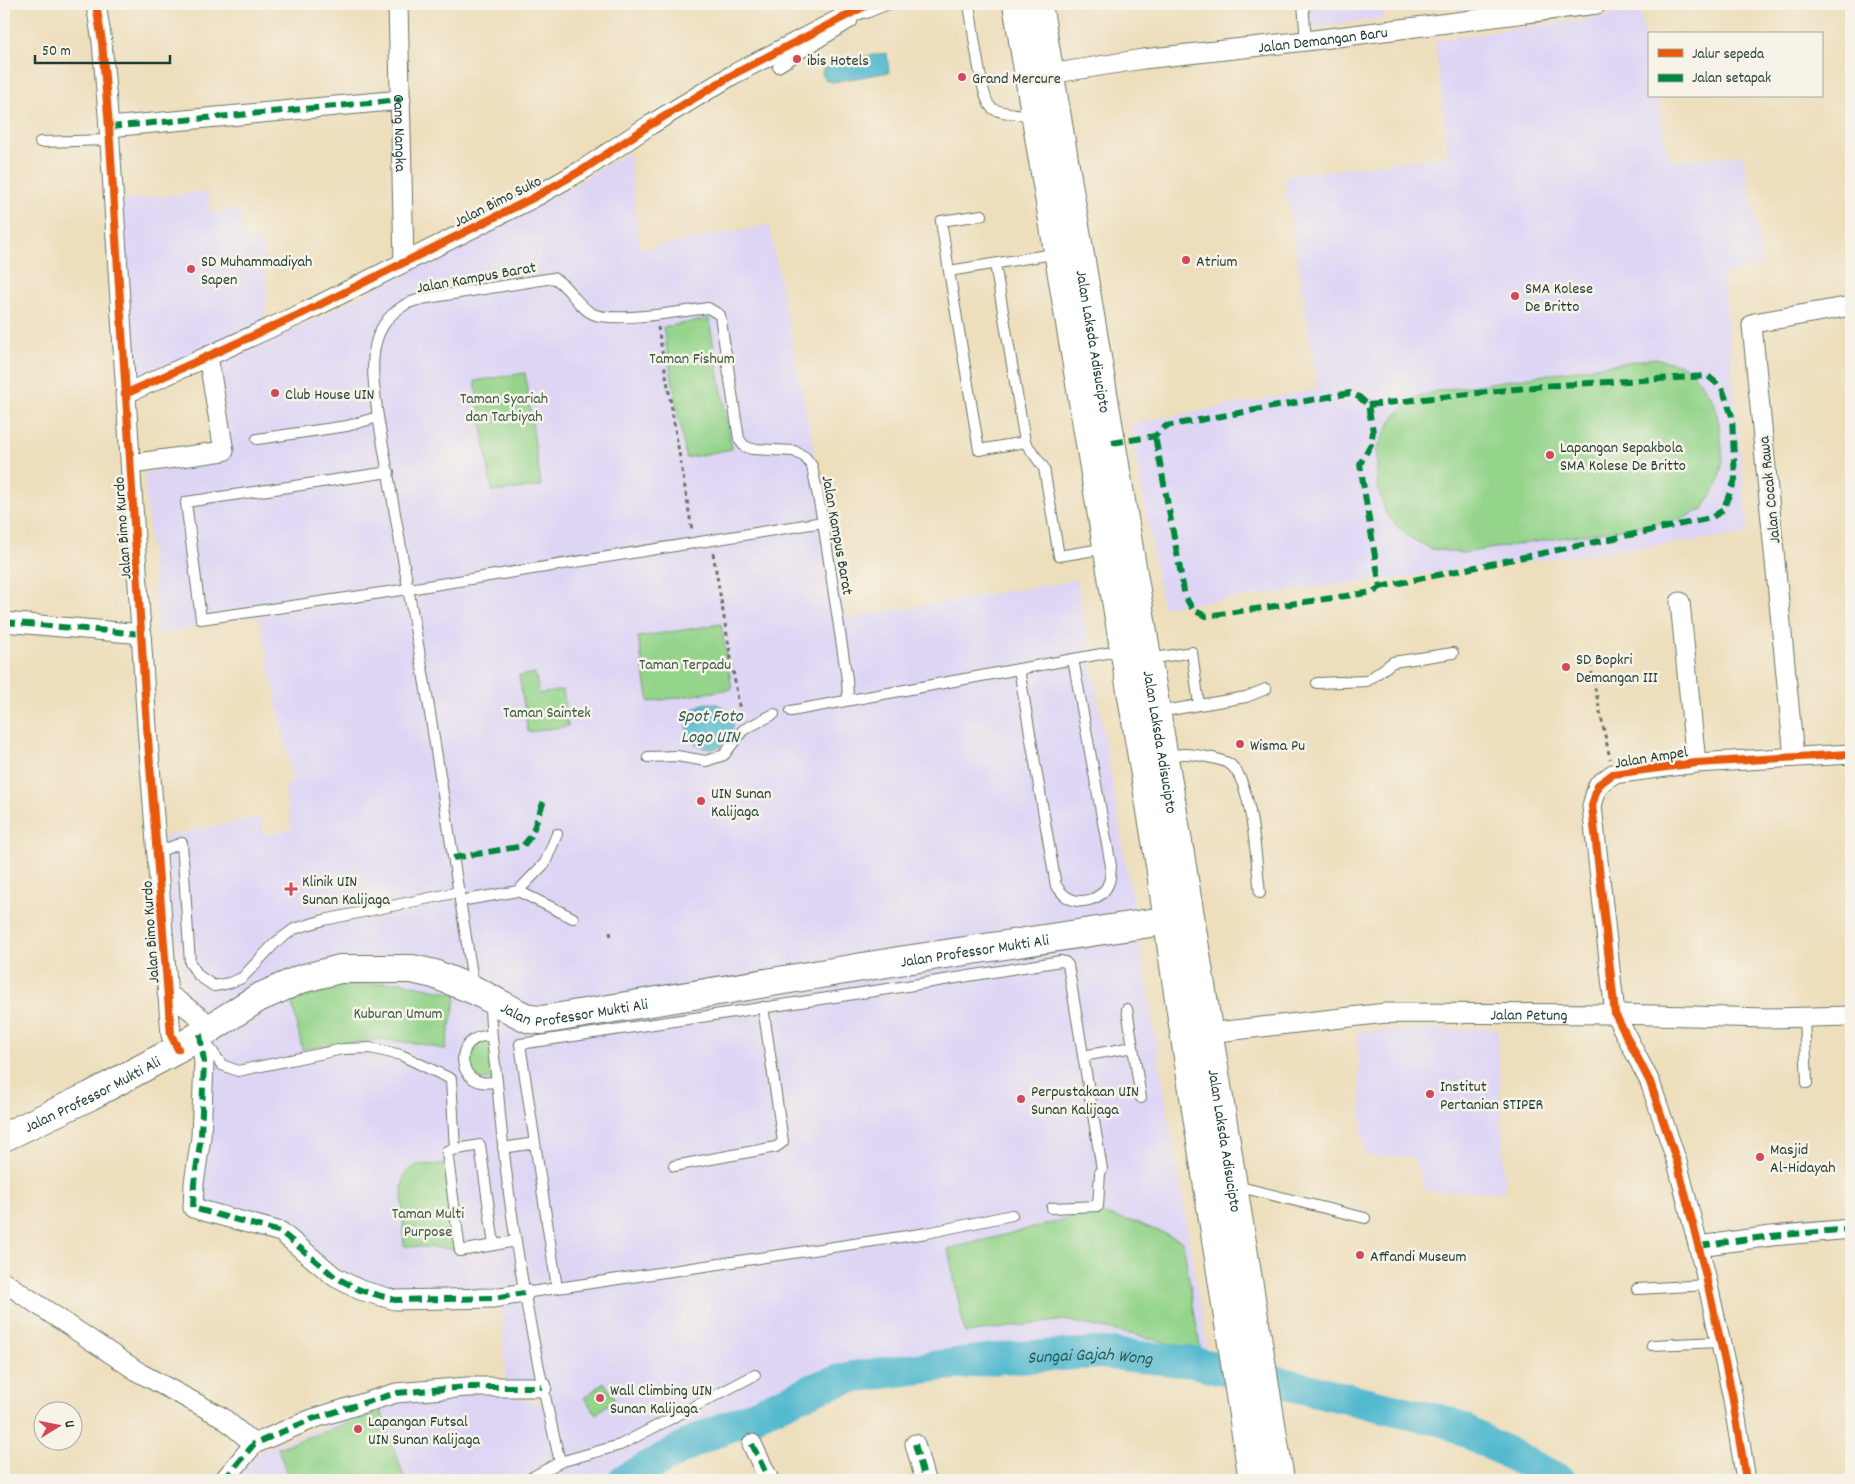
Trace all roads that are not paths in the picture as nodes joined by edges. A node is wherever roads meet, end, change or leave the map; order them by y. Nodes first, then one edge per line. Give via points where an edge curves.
1 (96, 4) edge
2 (398, 4) edge
3 (869, 4) edge
4 (888, 4) edge
5 (969, 4) edge
6 (1017, 4) edge
7 (1038, 4) edge
8 (1303, 4) edge
9 (1597, 4) edge
10 (1306, 41) junction
11 (778, 67) dead end
12 (1050, 74) junction
13 (401, 100) junction
14 (1037, 116) junction
15 (109, 134) junction
16 (40, 142) dead end
17 (982, 215) dead end
18 (1060, 253) junction
19 (404, 262) junction
20 (995, 264) junction
21 (949, 271) junction
22 (1851, 306) edge
23 (208, 356) junction
24 (125, 394) junction
25 (378, 416) junction
26 (257, 439) dead end
27 (1025, 442) junction
28 (131, 464) junction
29 (388, 472) junction
30 (1106, 472) junction
31 (823, 522) junction
32 (1108, 547) junction
33 (409, 589) junction
34 (1680, 602) dead end
35 (4, 622) edge
36 (142, 634) junction
37 (1452, 653) dead end
38 (1136, 655) junction
39 (1073, 659) junction
40 (1019, 669) junction
41 (1317, 683) dead end
42 (1266, 689) dead end
43 (848, 699) junction
44 (1199, 705) junction
45 (791, 711) dead end
46 (1156, 712) junction
47 (774, 714) dead end
48 (1851, 754) edge
49 (648, 757) dead end
50 (1794, 757) junction
51 (1164, 758) junction
52 (1696, 763) junction
53 (557, 834) dead end
54 (157, 852) junction
55 (518, 890) junction
56 (1260, 893) dead end
57 (459, 896) junction
58 (573, 918) dead end
59 (1179, 918) junction
60 (900, 974) junction
61 (167, 993) junction
62 (482, 994) junction
63 (763, 1007) junction
64 (1127, 1009) dead end
65 (1615, 1014) junction
66 (1851, 1016) edge
67 (1804, 1017) junction
68 (1208, 1033) junction
69 (491, 1036) junction
70 (195, 1038) junction
71 (1133, 1047) junction
72 (1083, 1056) junction
73 (466, 1071) junction
74 (451, 1079) junction
75 (497, 1080) junction
76 (1807, 1083) dead end
77 (1141, 1098) dead end
78 (4, 1137) edge
79 (535, 1143) junction
80 (503, 1148) junction
81 (455, 1149) junction
82 (674, 1166) dead end
83 (1233, 1185) junction
84 (1052, 1208) dead end
85 (1012, 1215) dead end
86 (1366, 1218) dead end
87 (1851, 1229) edge
88 (516, 1241) junction
89 (494, 1245) junction
90 (1699, 1246) junction
91 (4, 1282) edge
92 (1708, 1284) junction
93 (557, 1288) junction
94 (1637, 1288) dead end
95 (524, 1293) junction
96 (1239, 1312) junction
97 (1720, 1342) junction
98 (1652, 1345) dead end
99 (754, 1375) dead end
100 (542, 1387) junction
101 (1256, 1415) junction
102 (254, 1444) junction
103 (752, 1444) dead end
104 (915, 1444) dead end
105 (560, 1462) junction
106 (224, 1480) edge
107 (527, 1480) edge
108 (769, 1480) edge
109 (925, 1480) edge
110 (1253, 1480) edge
111 (1280, 1480) edge
112 (1746, 1480) edge

1 - 15 street, Jalan Bimo Kurdo
2 - 13 street, Gang Nangka
3 - 19 street, Jalan Bimo Suko via 734,74 541,194
4 - 11 lane via 869,12
5 - 14 lane via 988,104 995,110
6 - 14 main road, Jalan Laksda Adisucipto
7 - 12 main road, Jalan Laksda Adisucipto
8 - 10 lane
9 - 10 street, Jalan Demangan Baru
10 - 12 street, Jalan Demangan Baru via 1143,59
12 - 30 main road, Jalan Laksda Adisucipto
13 - 15 street
13 - 19 street, Gang Nangka
14 - 18 main road, Jalan Laksda Adisucipto
15 - 16 lane
15 - 24 street, Jalan Bimo Kurdo
17 - 21 lane via 941,221
18 - 20 lane
18 - 30 main road, Jalan Laksda Adisucipto
19 - 23 street, Jalan Bimo Suko
20 - 21 lane
20 - 27 lane
21 - 27 lane via 979,450
22 - 50 street, Jalan Cocak Rawa via 1752,325
23 - 24 street, Jalan Bimo Suko
23 - 28 street via 224,450
24 - 28 street, Jalan Bimo Kurdo
25 - 26 lane via 347,426
25 - 29 lane, Jalan Kampus Barat
25 - 31 lane, Jalan Kampus Barat via 372,356 377,338 386,321 403,305 421,299 553,278 593,314 612,318 708,308 720,315 739,439 752,449 794,451 804,457 812,466
27 - 32 lane via 1044,468 1059,556
28 - 36 street, Jalan Bimo Kurdo
29 - 33 lane, Jalan Kampus Barat
29 - 33 lane via 186,502 201,619
30 - 32 main road, Jalan Laksda Adisucipto
30 - 38 main road, Jalan Laksda Adisucipto
31 - 33 lane
31 - 43 lane, Jalan Kampus Barat
32 - 38 main road, Jalan Laksda Adisucipto
33 - 57 lane, Jalan Kampus Barat
34 - 52 street
35 - 36 street
36 - 54 street, Jalan Bimo Kurdo
37 - 41 lane via 1393,662 1367,681
38 - 39 lane
38 - 44 lane via 1192,652
38 - 46 main road, Jalan Laksda Adisucipto
38 - 59 main road, Jalan Laksda Adisucipto
39 - 40 lane
39 - 40 lane via 1111,866 1109,882 1102,895 1089,900 1076,900 1064,895 1056,886
40 - 43 lane
42 - 44 lane via 1246,697
43 - 45 lane
44 - 46 lane
46 - 51 main road, Jalan Laksda Adisucipto
47 - 49 lane via 743,730 724,755 706,761 677,756
48 - 50 street, Jalan Ampel
50 - 52 street, Jalan Ampel
51 - 56 lane via 1186,754 1219,758 1232,765 1242,781 1250,810
51 - 59 main road, Jalan Laksda Adisucipto
52 - 65 street, Jalan Ampel via 1613,774 1598,785 1592,806
53 - 55 lane via 545,864
54 - 57 lane via 182,843 190,963 199,976 214,986 242,978 274,943 294,929 324,920
54 - 61 street, Jalan Bimo Kurdo
55 - 57 lane
55 - 58 lane
57 - 62 lane, Jalan Kampus Barat
59 - 60 main road, Jalan Professor Mukti Ali
59 - 68 main road, Jalan Laksda Adisucipto
59 - 96 main road, Jalan Laksda Adisucipto
60 - 62 main road, Jalan Professor Mukti Ali via 542,1020 521,1016
60 - 63 lane
60 - 72 lane via 1065,962
61 - 70 street, Jalan Bimo Kurdo via 201,1018
61 - 70 street, Jalan Bimo Kurdo via 172,1035
62 - 69 lane, Jalan Kampus Barat
62 - 70 main road, Jalan Professor Mukti Ali via 434,974 412,969 340,969 301,979 258,998
63 - 79 lane via 520,1044
63 - 82 lane via 783,1142 776,1147
64 - 71 lane
65 - 67 street, Jalan Petung
65 - 68 street, Jalan Petung via 1386,1013
65 - 90 street via 1650,1082 1677,1162
66 - 67 street, Jalan Petung
67 - 76 lane
68 - 83 main road, Jalan Laksda Adisucipto
69 - 73 lane via 477,1038 466,1048 463,1057
69 - 75 lane, Jalan Kampus Barat
70 - 74 lane via 222,1065 238,1071 343,1049 370,1048 402,1055
70 - 78 main road, Jalan Professor Mukti Ali via 90,1096
70 - 95 street via 204,1062 201,1137 193,1208 281,1232 335,1277 360,1290 395,1300 494,1298
71 - 72 lane
71 - 77 lane
72 - 84 lane via 1102,1169 1098,1206
73 - 74 lane
73 - 75 lane via 482,1083
74 - 81 lane
75 - 80 lane, Jalan Kampus Barat
79 - 80 lane
79 - 93 lane
80 - 88 lane, Jalan Kampus Barat
81 - 89 lane via 480,1146
81 - 89 lane via 447,1152 460,1251
83 - 86 lane
83 - 96 main road, Jalan Laksda Adisucipto
85 - 93 lane via 927,1233
87 - 90 street
88 - 89 lane
88 - 95 lane, Jalan Kampus Barat
90 - 92 street
91 - 102 street via 140,1373 222,1417
92 - 94 lane
92 - 97 street
93 - 95 lane
95 - 100 lane, Jalan Kampus Barat
96 - 101 main road, Jalan Laksda Adisucipto
97 - 98 lane
97 - 112 street
99 - 105 lane via 620,1445
100 - 102 street via 467,1387 396,1394 312,1419
100 - 105 lane, Jalan Kampus Barat
101 - 110 main road, Jalan Laksda Adisucipto
101 - 111 main road, Jalan Laksda Adisucipto
102 - 106 street
103 - 108 street
104 - 109 street
105 - 107 lane

